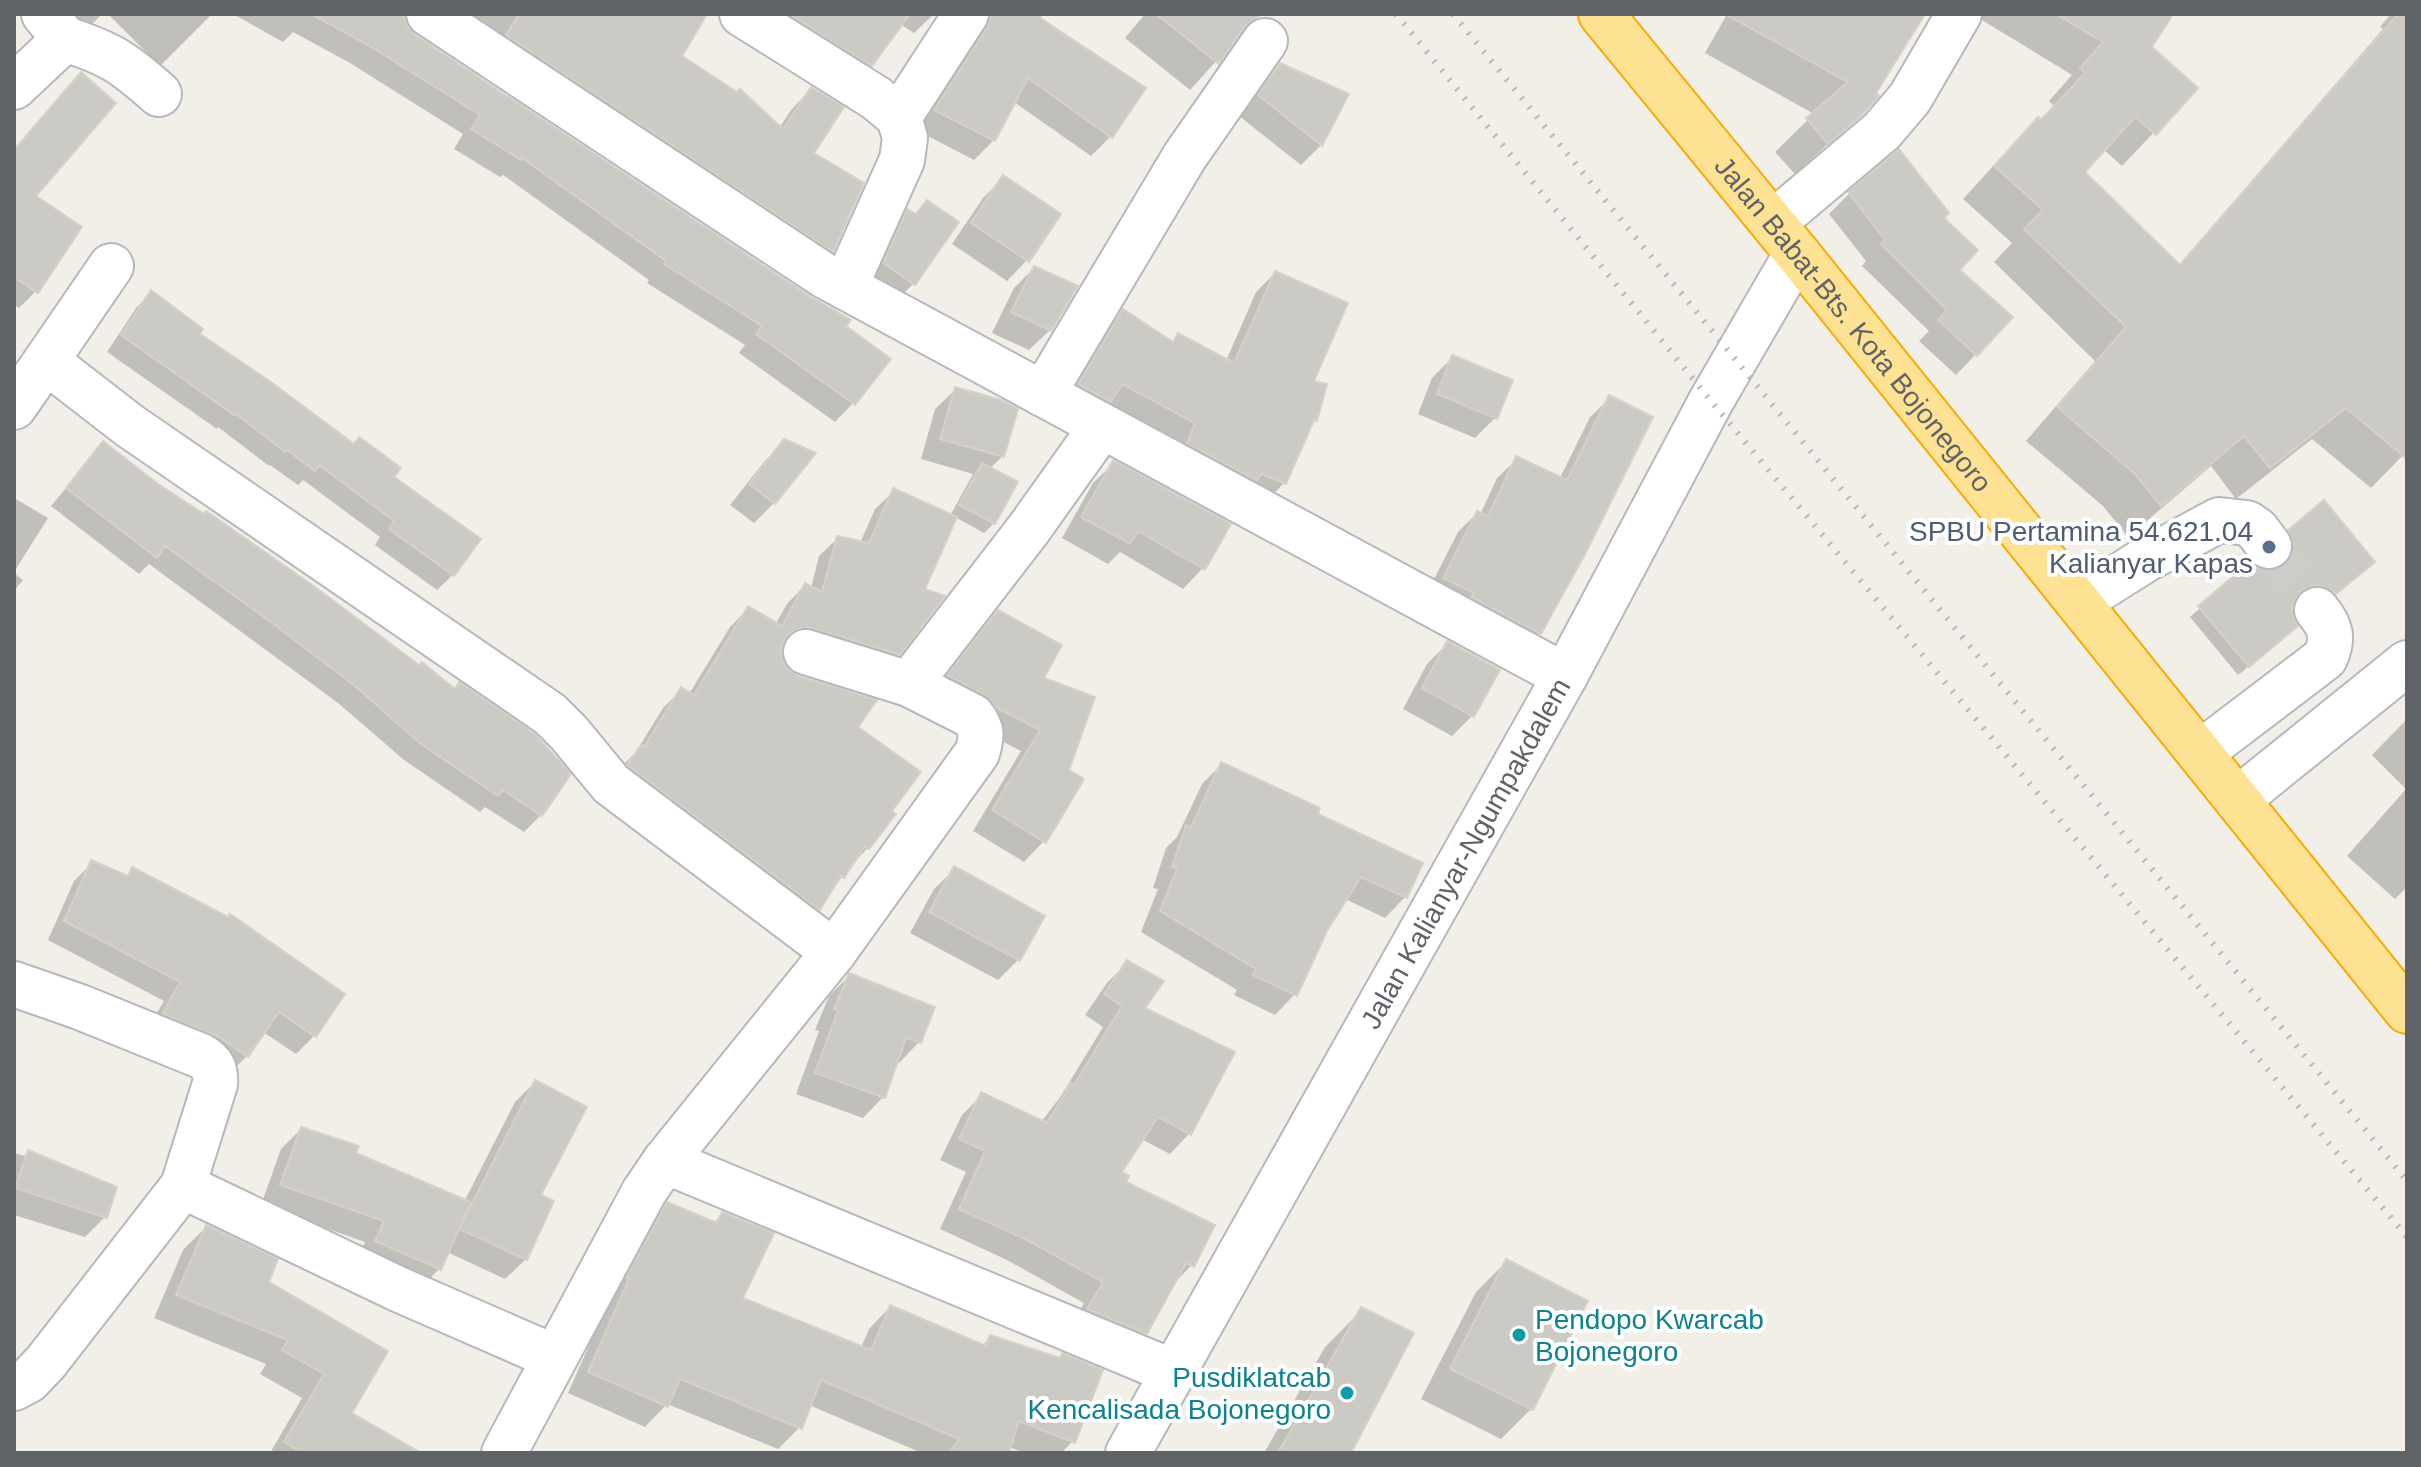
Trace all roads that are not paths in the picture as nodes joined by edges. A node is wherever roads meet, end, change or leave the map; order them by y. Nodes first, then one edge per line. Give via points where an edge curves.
1 (429, 14) edge
2 (742, 14) edge
3 (966, 14) edge
4 (1959, 14) edge
5 (1603, 15) edge
6 (54, 26) edge
7 (1265, 41) dead end
8 (14, 87) edge
9 (159, 94) dead end
10 (899, 117) junction
11 (1785, 238) junction
12 (111, 266) dead end
13 (845, 287) junction
14 (46, 361) junction
15 (1043, 394) junction
16 (14, 407) edge
17 (1102, 426) junction
18 (2269, 546) tunnel mouth
19 (2078, 602) junction
20 (2317, 610) tunnel mouth
21 (806, 652) dead end
22 (2407, 663) edge
23 (1565, 676) junction
24 (909, 684) junction
25 (2200, 753) junction
26 (2237, 800) junction
27 (834, 952) junction
28 (14, 984) edge
29 (2407, 1011) edge
30 (665, 1161) junction
31 (183, 1186) junction
32 (554, 1357) junction
33 (1173, 1372) junction
34 (14, 1388) edge
35 (504, 1453) edge
36 (1128, 1453) edge

1 - 13 street
2 - 10 street
3 - 10 street
4 - 11 street, Jalan Kalianyar-Ngumpakdalem via 1910,98
5 - 11 highway, Jalan Babat-Bts. Kota Bojonegoro
6 - 8 street
6 - 9 street via 125,64
7 - 15 street via 1185,156
10 - 13 street via 905,138 902,160
11 - 19 highway, Jalan Babat-Bts. Kota Bojonegoro
11 - 23 street, Jalan Kalianyar-Ngumpakdalem via 1711,401
12 - 14 street
13 - 15 street
14 - 16 street
14 - 27 street via 130,426 550,714 611,784
15 - 17 street
17 - 23 street
17 - 24 street
18 - 19 street via 2247,523 2219,520
19 - 25 highway, Jalan Babat-Bts. Kota Bojonegoro
20 - 25 street via 2332,635 2325,658
21 - 24 street
22 - 26 street
23 - 33 street, Jalan Kalianyar-Ngumpakdalem
24 - 27 street via 972,716 982,736 977,753
25 - 26 highway, Jalan Babat-Bts. Kota Bojonegoro
26 - 29 highway, Jalan Babat-Bts. Kota Bojonegoro
27 - 30 street
28 - 31 street via 211,1062 215,1084
30 - 32 street
30 - 33 street
31 - 32 street
31 - 34 street via 46,1362
32 - 35 street
33 - 36 street, Jalan Kalianyar-Ngumpakdalem

